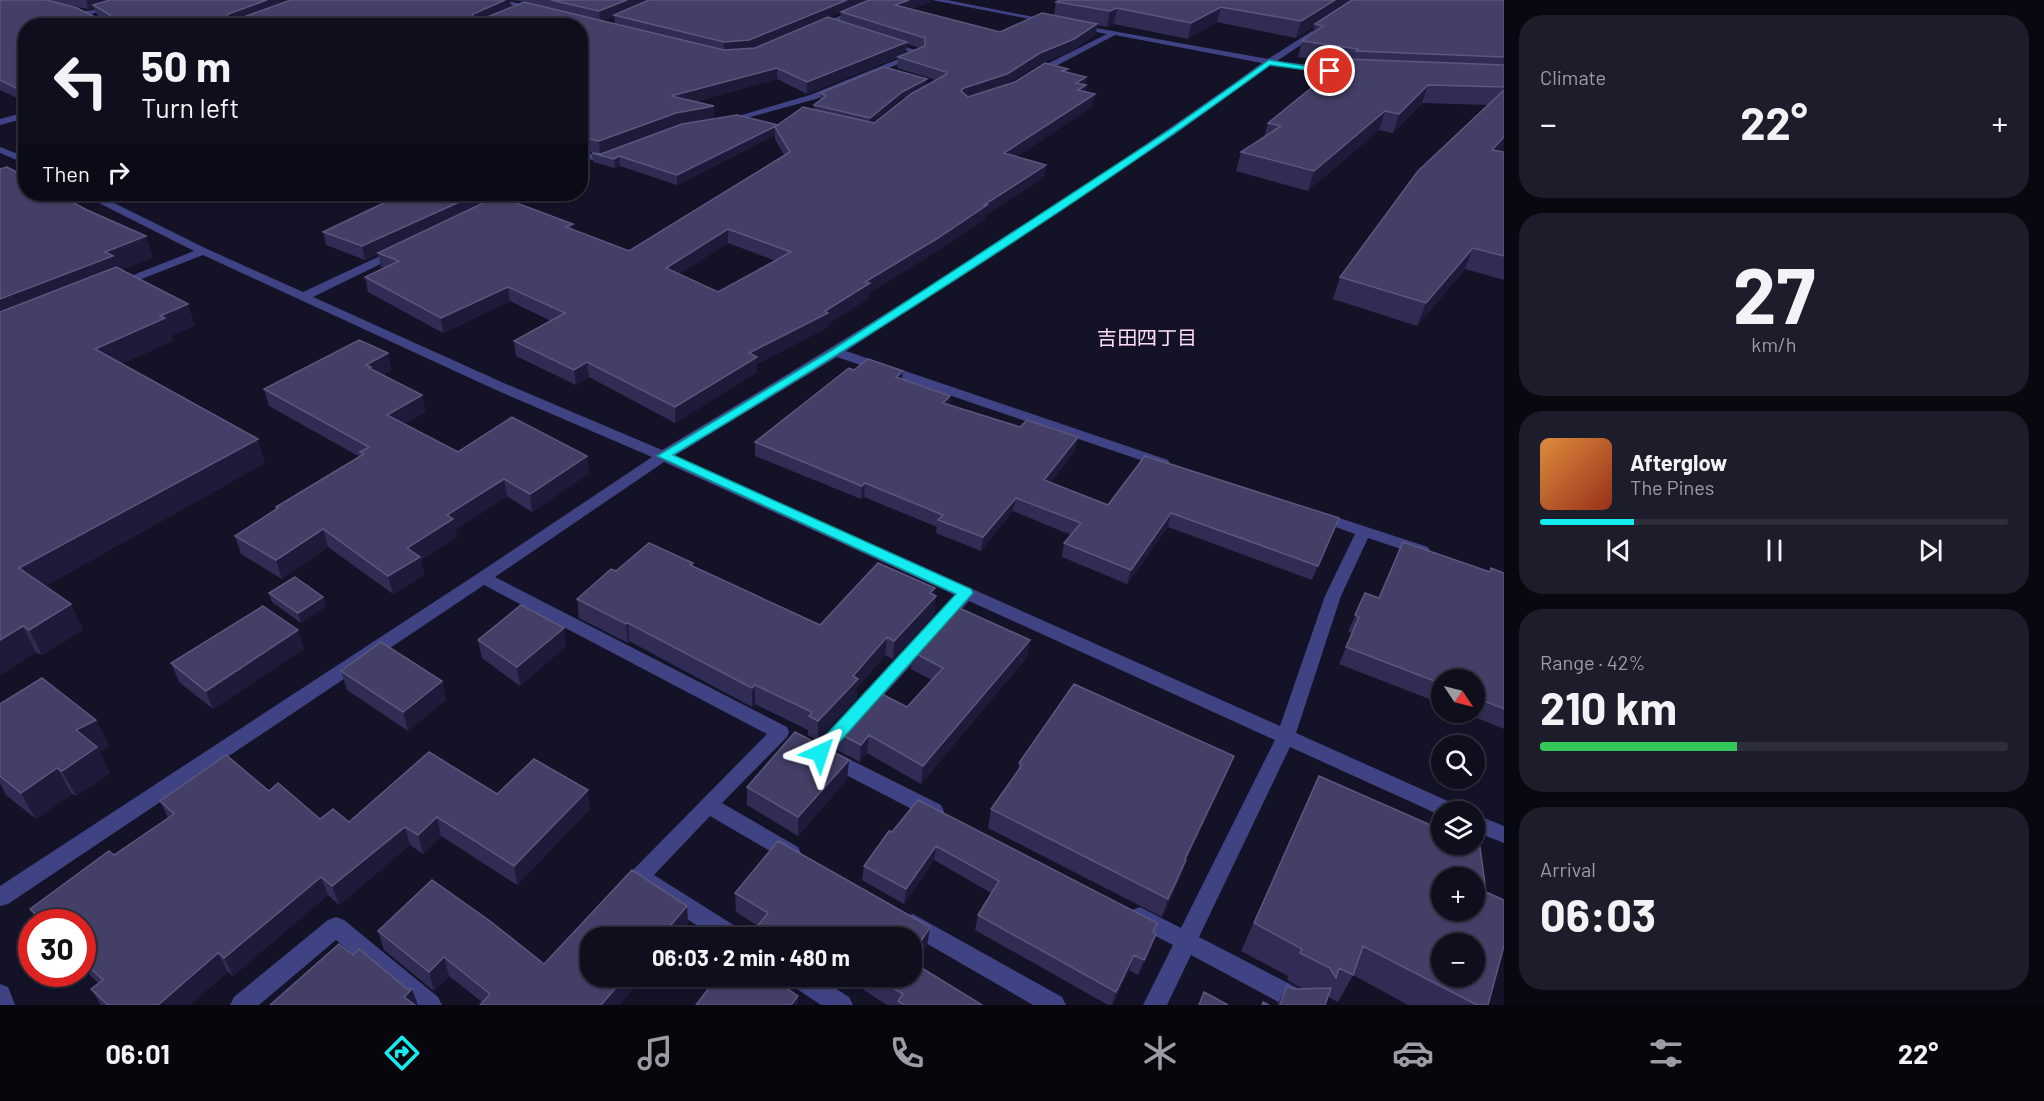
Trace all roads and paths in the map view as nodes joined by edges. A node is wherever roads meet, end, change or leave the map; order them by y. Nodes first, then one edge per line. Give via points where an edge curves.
1 (29, 0) edge
2 (138, 0) edge
3 (495, 0) edge
4 (544, 0) edge
5 (882, 0) edge
6 (934, 0) edge
7 (20, 3) edge
8 (531, 8) junction
9 (548, 12) edge
10 (84, 14) junction
11 (507, 14) edge
12 (92, 18) edge
13 (828, 23) junction
14 (1060, 23) edge
15 (1327, 24) edge
16 (1072, 25) edge
17 (838, 26) edge
18 (808, 33) edge
19 (1114, 33) junction
20 (879, 39) edge
21 (1269, 63) junction
22 (880, 68) junction
23 (1364, 73) edge
24 (900, 74) edge
25 (1026, 78) edge
26 (778, 108) junction
27 (799, 113) edge
28 (18, 117) edge
29 (0, 122) edge
30 (715, 123) edge
31 (0, 150) edge
32 (621, 152) edge
33 (588, 157) edge
34 (18, 158) edge
35 (103, 201) edge
36 (503, 201) edge
37 (475, 214) edge
38 (411, 245) edge
39 (203, 250) junction
40 (108, 288) edge
41 (303, 297) junction
42 (836, 352) junction
43 (663, 456) junction
44 (1173, 466) edge
45 (1308, 512) edge
46 (1364, 531) junction
47 (1439, 557) edge
48 (483, 578) junction
49 (966, 593) junction
50 (780, 732) junction
51 (1286, 736) junction
52 (820, 753) junction
53 (1431, 802) edge
54 (708, 805) junction
55 (956, 823) edge
56 (1485, 827) edge
57 (1504, 835) edge
58 (810, 864) edge
59 (0, 897) edge
60 (1124, 909) edge
61 (902, 917) edge
62 (718, 927) edge
63 (1186, 941) junction
64 (813, 987) edge
65 (0, 995) edge
66 (1046, 1003) edge
67 (3, 1005) edge
68 (242, 1005) edge
69 (430, 1005) edge
70 (841, 1005) edge
71 (1155, 1005) edge
72 (1307, 1005) edge

1 - 7 street
1 - 10 street
2 - 10 street
3 - 8 street
4 - 8 street
5 - 13 street
6 - 14 street
8 - 9 street
8 - 11 street
10 - 12 street
13 - 17 street
13 - 18 street
15 - 21 street
16 - 19 street
19 - 21 street
19 - 25 street
20 - 22 street via 920,53
21 - 23 street
21 - 42 street via 1171,133
22 - 24 street
22 - 26 street
26 - 27 street
26 - 30 street
28 - 29 street
31 - 34 street
32 - 33 street via 601,159
35 - 39 street
36 - 37 street
38 - 41 street
39 - 40 street
39 - 41 street
41 - 43 street
42 - 43 street
42 - 44 street
43 - 48 street
43 - 49 street
45 - 46 street
46 - 47 street
46 - 51 street via 1334,596
48 - 50 street
48 - 59 street
49 - 51 street
49 - 52 street
50 - 52 street
50 - 54 street
51 - 53 street
51 - 63 street
52 - 55 street
54 - 58 street
54 - 62 street via 639,877
56 - 57 street
60 - 63 street
61 - 66 street
63 - 71 street
63 - 72 street
64 - 70 street
65 - 67 street
68 - 69 street via 336,927

